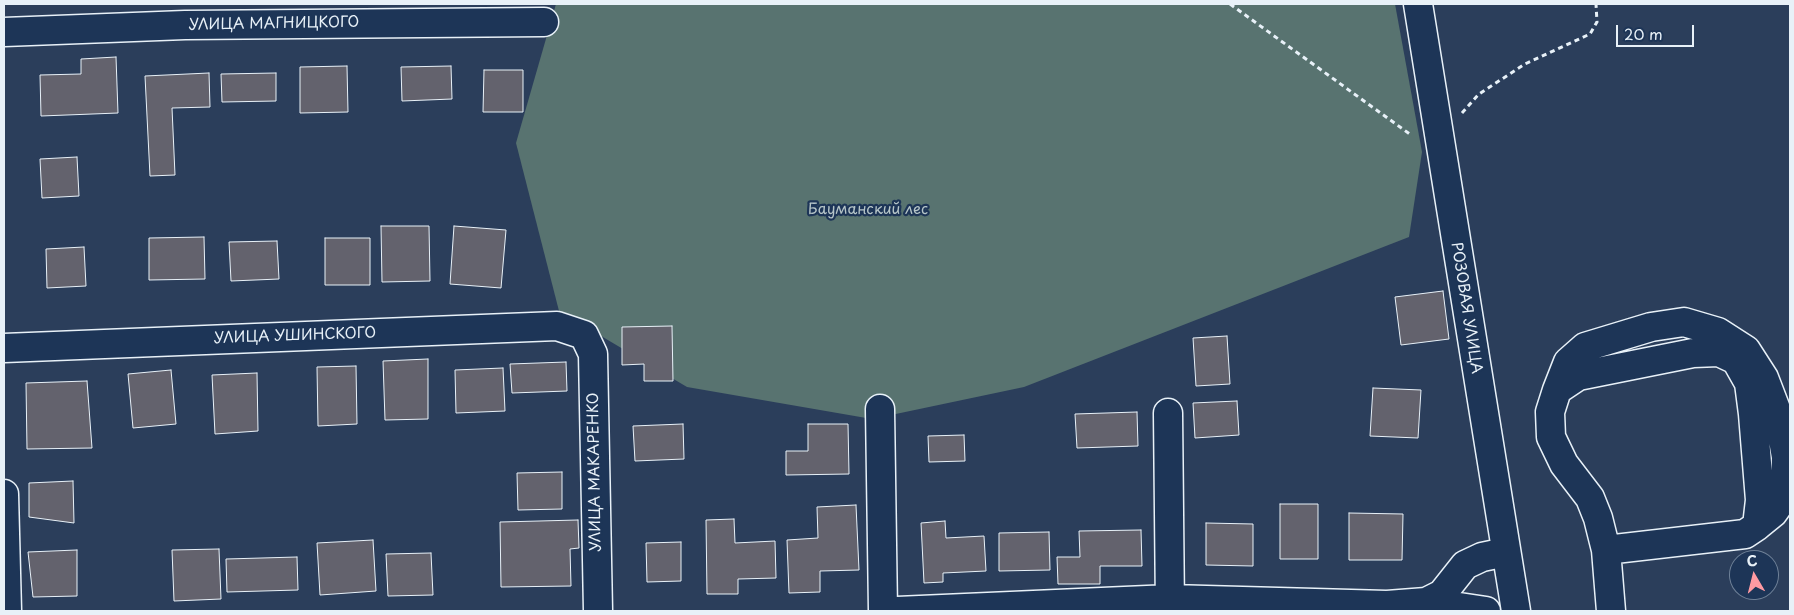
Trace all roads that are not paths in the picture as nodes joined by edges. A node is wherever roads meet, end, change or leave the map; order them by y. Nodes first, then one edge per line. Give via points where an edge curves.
1 (1418, 4) edge
2 (544, 22) dead end
3 (4, 32) edge
4 (584, 335) joint
5 (4, 348) edge
6 (880, 409) dead end
7 (1168, 412) dead end
8 (4, 494) edge
9 (1606, 550) junction
10 (1506, 552) junction
11 (1426, 602) junction
12 (1170, 605) edge
13 (7, 611) edge
14 (598, 611) edge
15 (883, 611) edge
16 (897, 611) edge
17 (1486, 611) edge
18 (1516, 611) edge
19 (1611, 611) edge

1 - 10 street, РОЗОВАЯ УЛИЦА
2 - 3 street, УЛИЦА МАГНИЦКОГО via 185,25
4 - 5 street, УЛИЦА УШИНСКОГО via 556,326
4 - 14 street, УЛИЦА МАКАРЕНКО via 593,354
6 - 15 street
7 - 12 street
8 - 13 street
9 - 9 street via 1590,498 1564,464 1551,437 1550,412 1557,390 1578,376 1693,353 1741,355 1753,414 1760,500 1757,526 1745,534
9 - 19 street
10 - 11 street via 1465,565 1442,594
10 - 18 street, РОЗОВАЯ УЛИЦА
11 - 12 street via 1388,605
11 - 17 street
12 - 16 street

